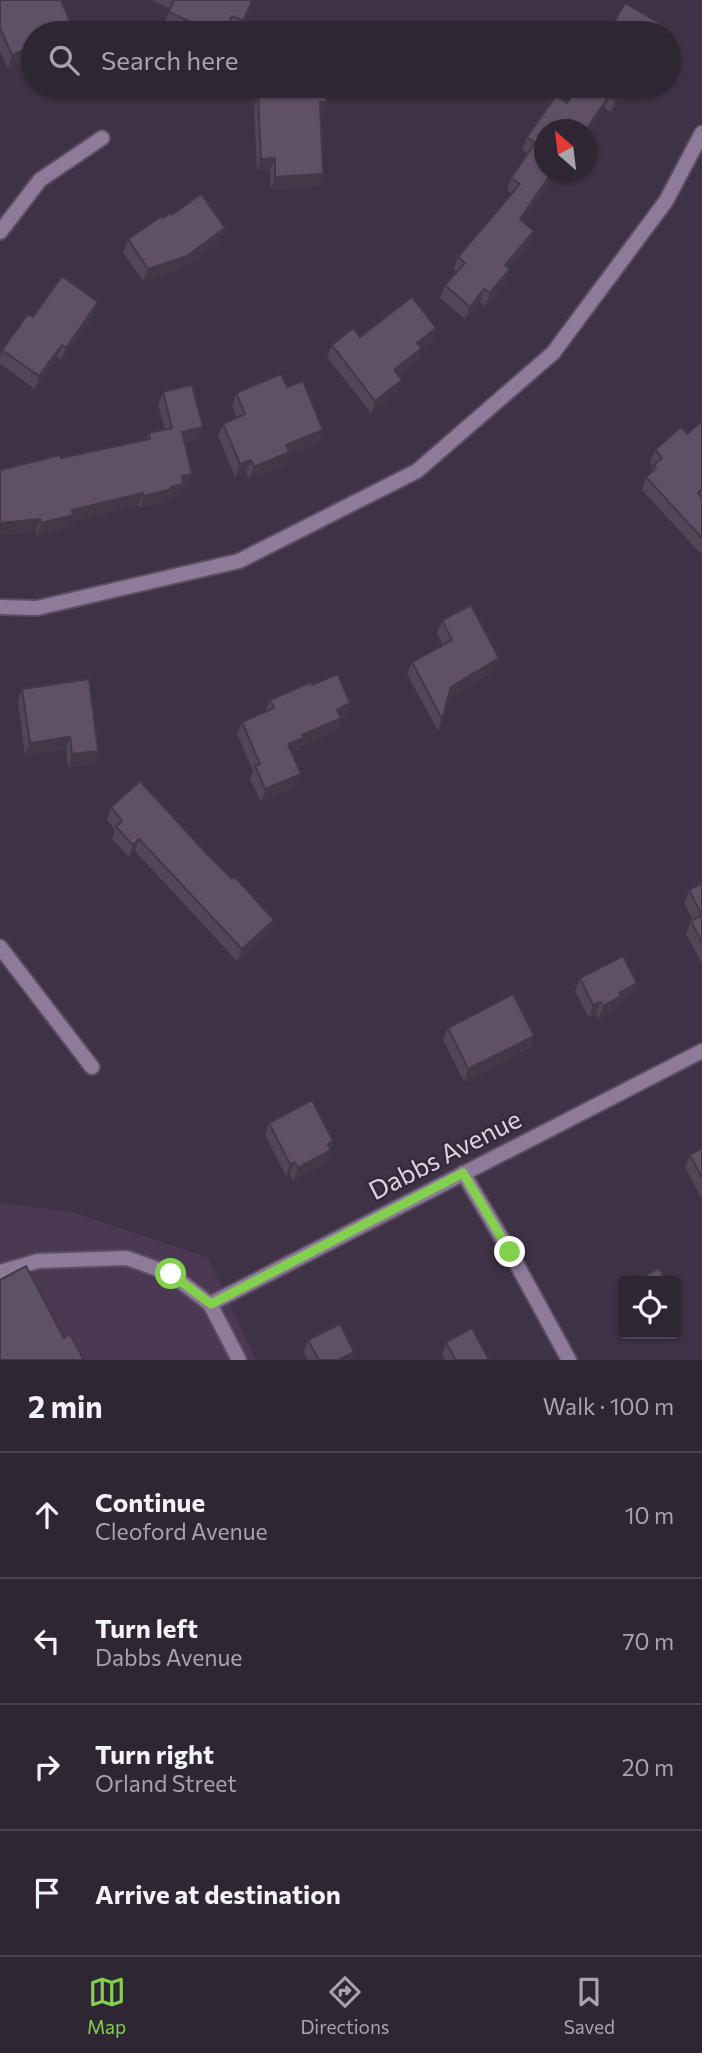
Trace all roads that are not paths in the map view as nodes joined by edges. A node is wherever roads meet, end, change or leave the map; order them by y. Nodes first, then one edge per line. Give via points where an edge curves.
1 (702, 133) edge
2 (102, 138) dead end
3 (0, 232) edge
4 (0, 607) edge
5 (0, 947) edge
6 (702, 1051) edge
7 (92, 1067) dead end
8 (463, 1173) junction
9 (0, 1272) edge
10 (211, 1304) junction
11 (239, 1360) edge
12 (569, 1360) edge

1 - 4 street via 666,201 553,353 417,471 239,561 37,608
2 - 3 street via 40,180
5 - 7 street
6 - 8 street, Dabbs Avenue
8 - 10 street, Dabbs Avenue
8 - 12 street
9 - 10 street via 37,1261 127,1258 171,1274
10 - 11 street

